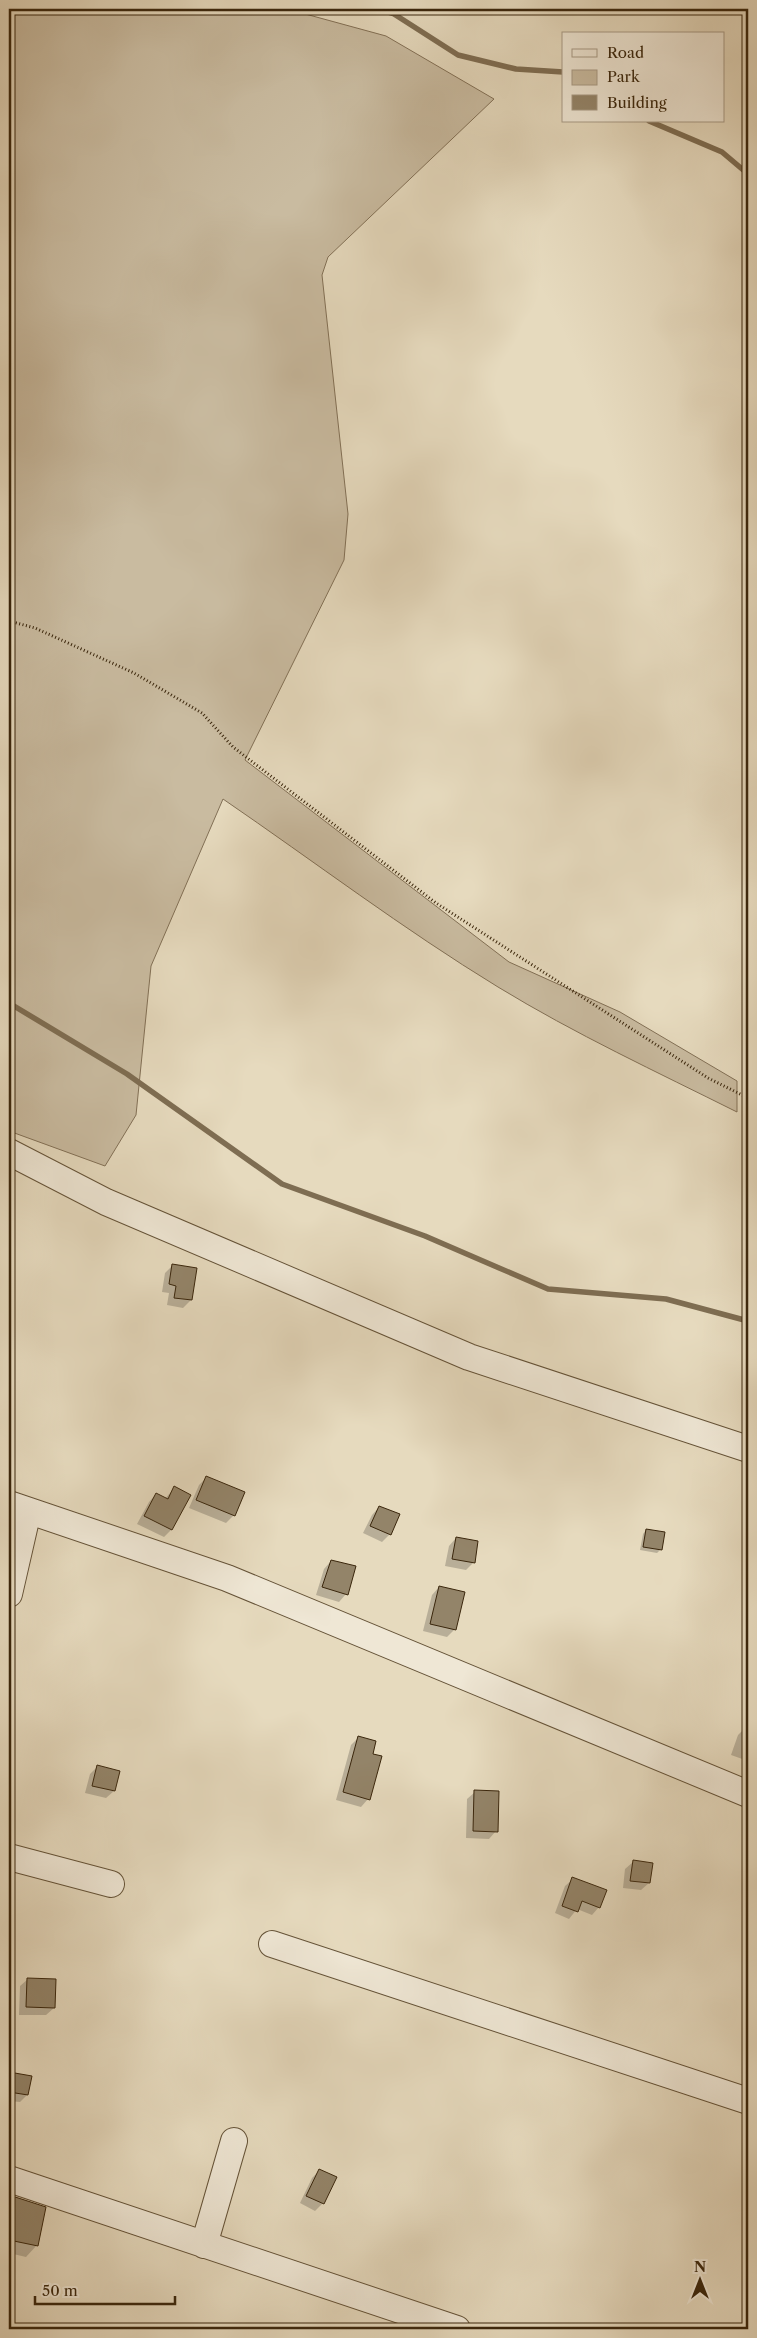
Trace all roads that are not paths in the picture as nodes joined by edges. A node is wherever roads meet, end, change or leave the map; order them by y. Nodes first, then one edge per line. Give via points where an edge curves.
1 (9, 1152) edge
2 (748, 1449) edge
3 (18, 1508) edge
4 (9, 1594) edge
5 (748, 1794) edge
6 (9, 1857) edge
7 (111, 1884) dead end
8 (272, 1944) dead end
9 (748, 2101) edge
10 (234, 2141) dead end
11 (9, 2179) edge
12 (204, 2245) junction
13 (457, 2329) edge

1 - 2 street via 106,1202 469,1357
3 - 4 street
3 - 5 street via 227,1578
6 - 7 street
8 - 9 street
10 - 12 street
11 - 12 street
12 - 13 street

